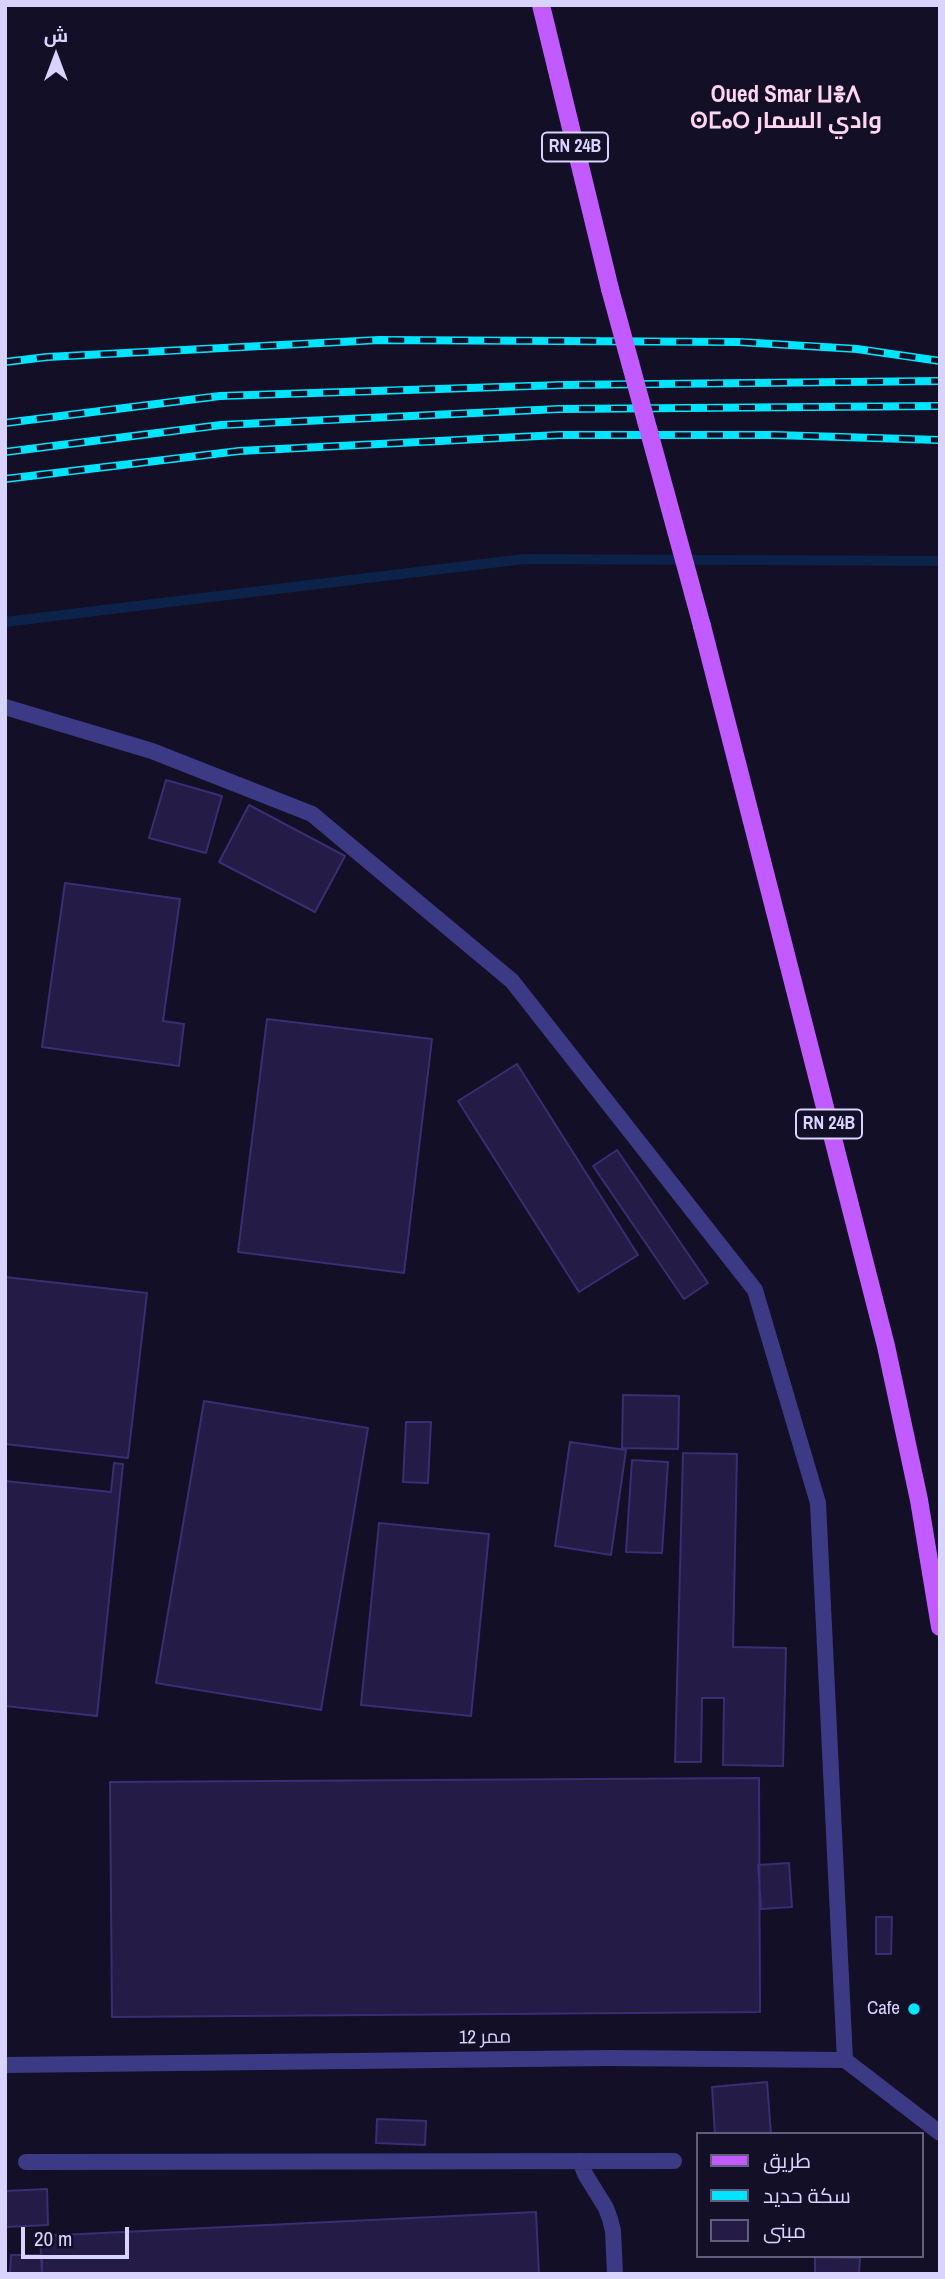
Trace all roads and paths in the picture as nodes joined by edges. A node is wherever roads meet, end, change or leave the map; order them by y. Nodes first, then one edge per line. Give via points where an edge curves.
1 (541, 5) edge
2 (5, 707) edge
3 (940, 1627) edge
4 (845, 2060) junction
5 (5, 2066) edge
6 (940, 2133) edge
7 (580, 2161) junction
8 (674, 2161) dead end
9 (26, 2162) dead end
10 (615, 2274) edge

1 - 3 main road, RN 24B, bridge via 610,289 702,626 886,1346
2 - 4 lane via 152,751 312,814 512,981 755,1290 818,1503
4 - 5 lane, ممر 12 via 609,2058
4 - 6 lane
7 - 8 lane
7 - 9 lane
7 - 10 lane via 610,2219

